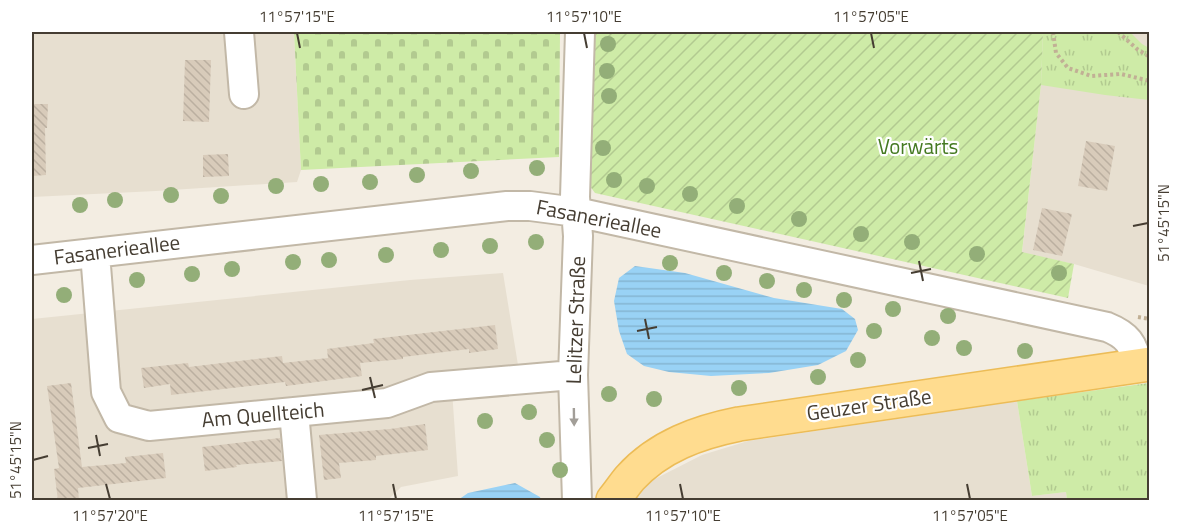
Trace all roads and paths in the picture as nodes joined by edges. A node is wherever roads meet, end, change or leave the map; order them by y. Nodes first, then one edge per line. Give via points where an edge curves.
1 (239, 32) edge
2 (580, 32) edge
3 (1053, 32) edge
4 (1118, 32) edge
5 (1149, 57) edge
6 (1149, 81) edge
7 (244, 94) dead end
8 (576, 212) junction
9 (95, 253) junction
10 (32, 260) edge
11 (1143, 364) edge
12 (573, 375) junction
13 (294, 412) junction
14 (302, 501) edge
15 (577, 501) edge
16 (614, 501) edge

1 - 7 street
2 - 8 street, Lelitzer Straße
3 - 6 path via 1056,53 1068,68 1091,76 1121,74
4 - 5 path
8 - 9 street, Fasanerieallee via 507,206
8 - 11 street, Fasanerieallee via 1107,327 1128,340
8 - 12 street, Lelitzer Straße
9 - 10 street, Fasanerieallee
9 - 13 street, Am Quellteich via 106,392 119,418 149,426
11 - 16 main road, Geuzer Straße via 716,429 662,451 631,477
12 - 13 street, Am Quellteich via 431,387 387,403
12 -> 15 street, Lelitzer Straße
13 - 14 street

